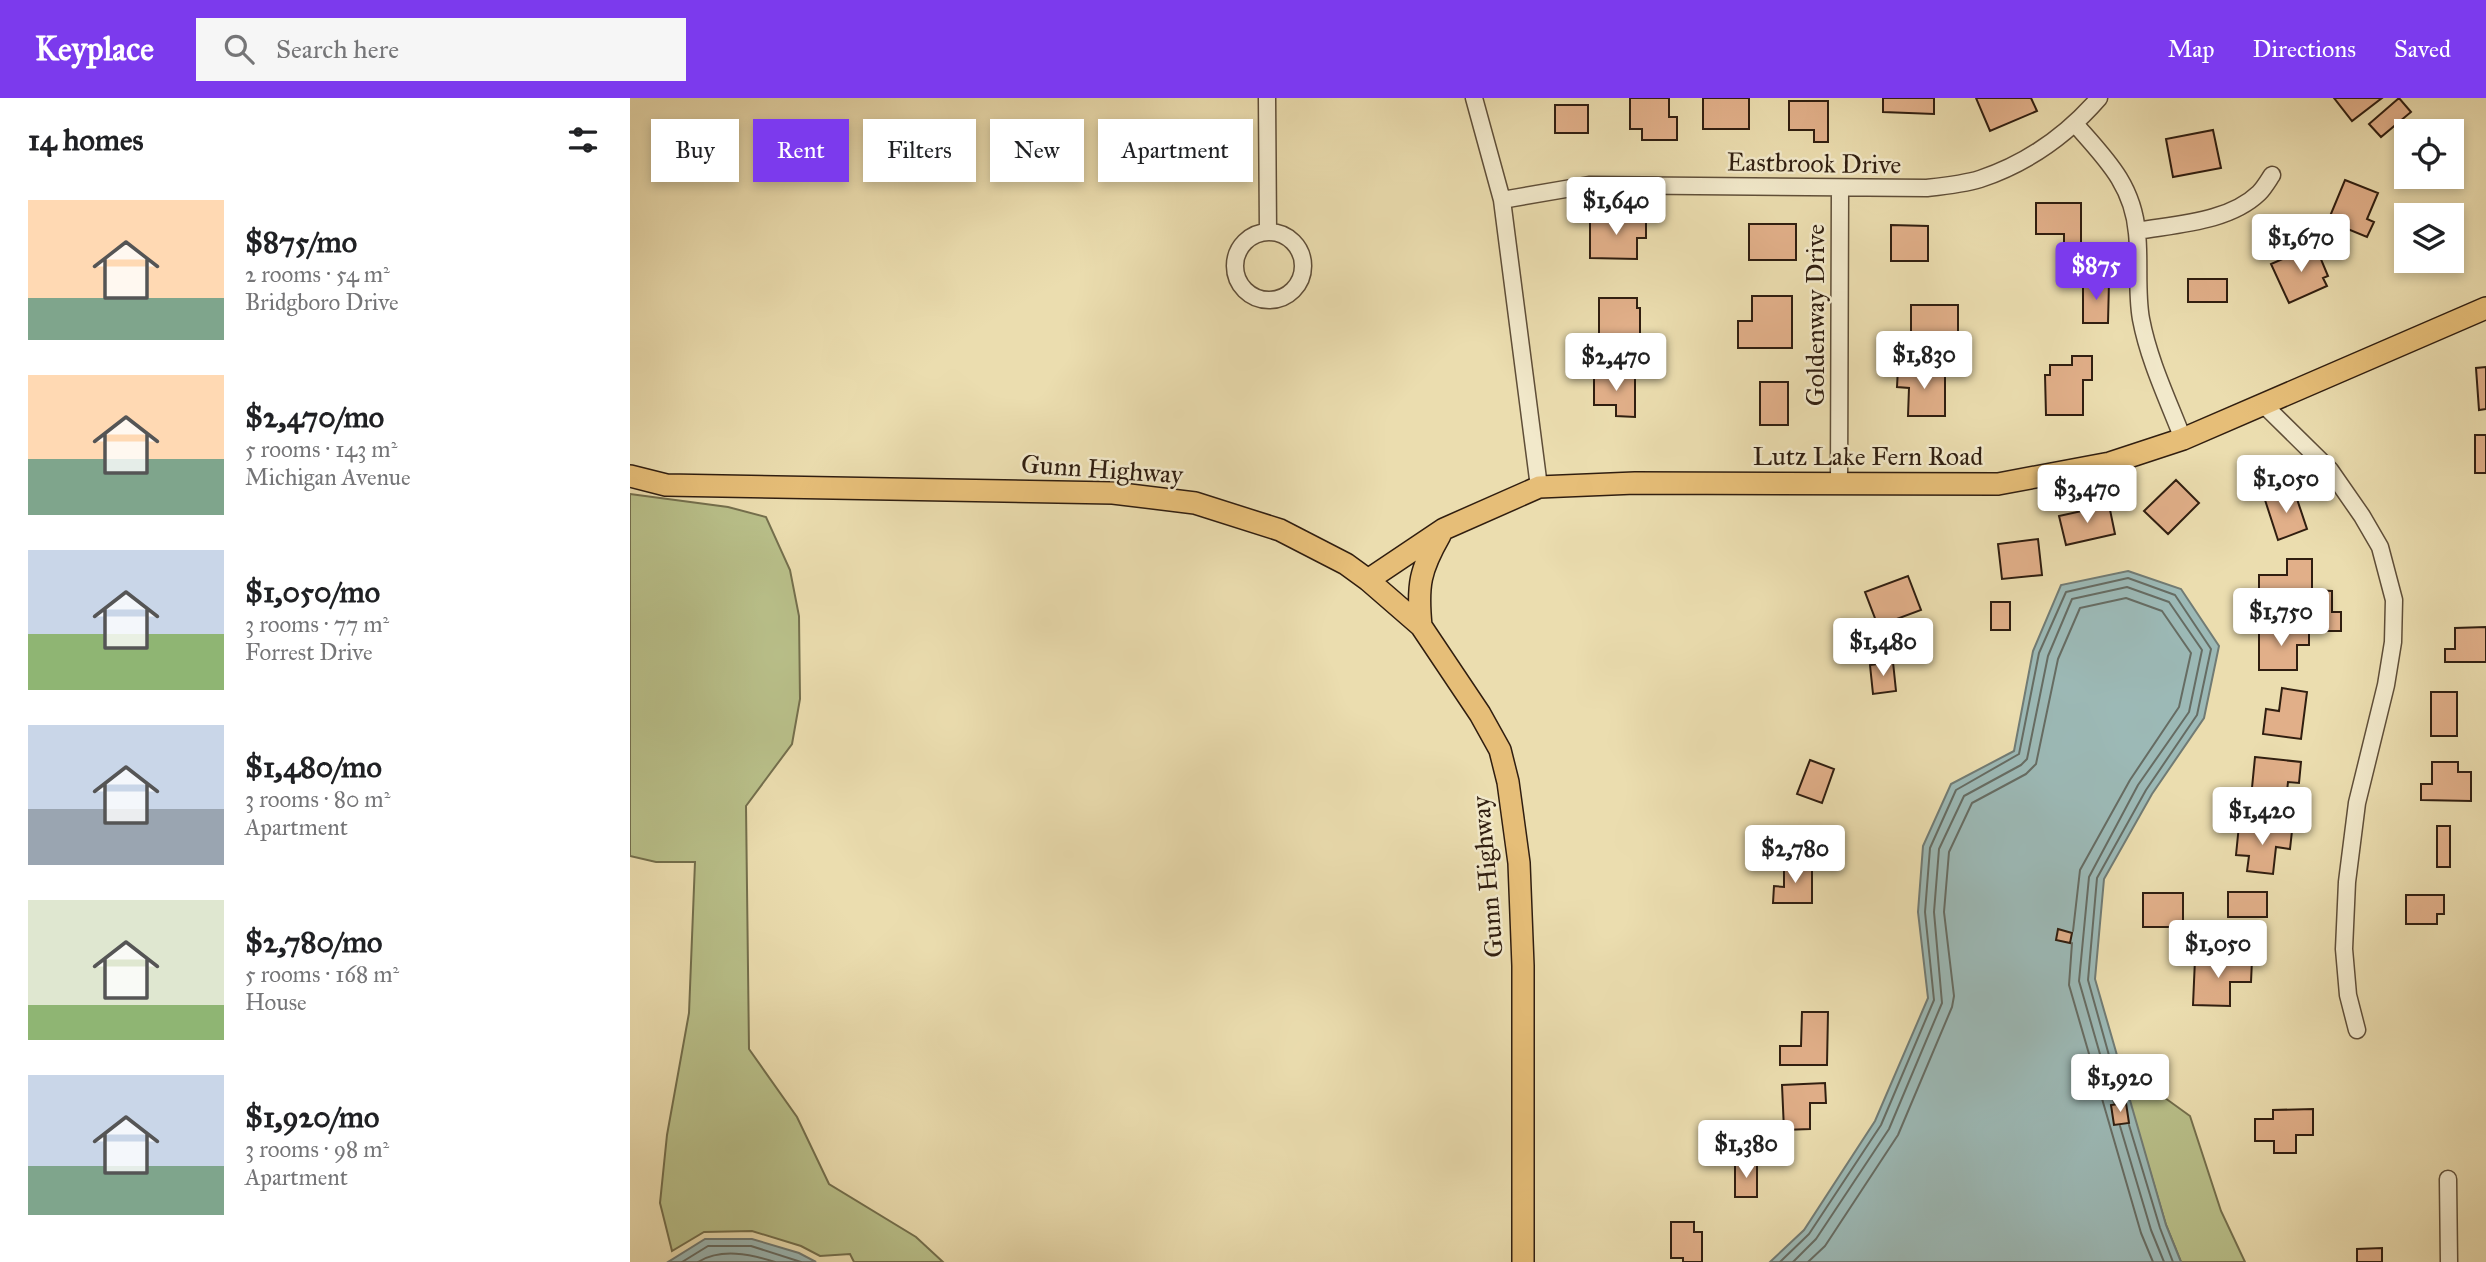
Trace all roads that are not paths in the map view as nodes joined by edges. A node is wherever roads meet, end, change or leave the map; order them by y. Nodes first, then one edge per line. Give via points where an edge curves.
1 (1267, 98) edge
2 (1474, 98) edge
3 (2099, 98) edge
4 (2076, 125) junction
5 (2272, 175) dead end
6 (1840, 188) junction
7 (1502, 200) junction
8 (1268, 231) junction
9 (2137, 231) junction
10 (2486, 308) edge
11 (2264, 405) junction
12 (2183, 439) junction
13 (630, 476) edge
14 (1839, 484) junction
15 (1539, 487) junction
16 (1444, 529) junction
17 (1368, 580) junction
18 (1421, 626) junction
19 (2357, 1030) dead end
20 (2448, 1179) dead end
21 (1523, 1262) edge
22 (2449, 1262) edge

1 - 8 street
2 - 7 street
3 - 4 street, Eastbrook Drive
4 - 6 street, Eastbrook Drive via 2027,160 1979,180 1927,188
4 - 9 street via 2115,168 2130,199
5 - 9 street via 2260,192 2238,208 2202,220
6 - 7 street, Eastbrook Drive via 1590,186
6 - 14 street, Goldenway Drive
7 - 15 street
8 - 8 street via 1289,238 1302,256 1299,281 1277,299 1255,297 1238,281 1235,270 1235,259 1247,239
9 - 12 street via 2140,315 2147,347
10 - 11 main road, Lutz Lake Fern Road
11 - 12 main road, Lutz Lake Fern Road
11 - 19 street via 2330,470 2362,516 2380,547 2394,600 2392,653 2357,803 2347,882 2344,949
12 - 14 main road, Lutz Lake Fern Road via 2110,463 1998,484
13 - 17 main road, Gunn Highway via 666,485 1113,493 1195,503 1280,530
14 - 15 main road, Lutz Lake Fern Road
15 - 16 main road, Lutz Lake Fern Road
16 - 17 main road, Lutz Lake Fern Road
16 - 18 main road via 1425,562 1418,594
17 - 18 main road, Gunn Highway
18 - 21 main road, Gunn Highway via 1480,714 1500,750 1508,782 1522,928
20 - 22 street

